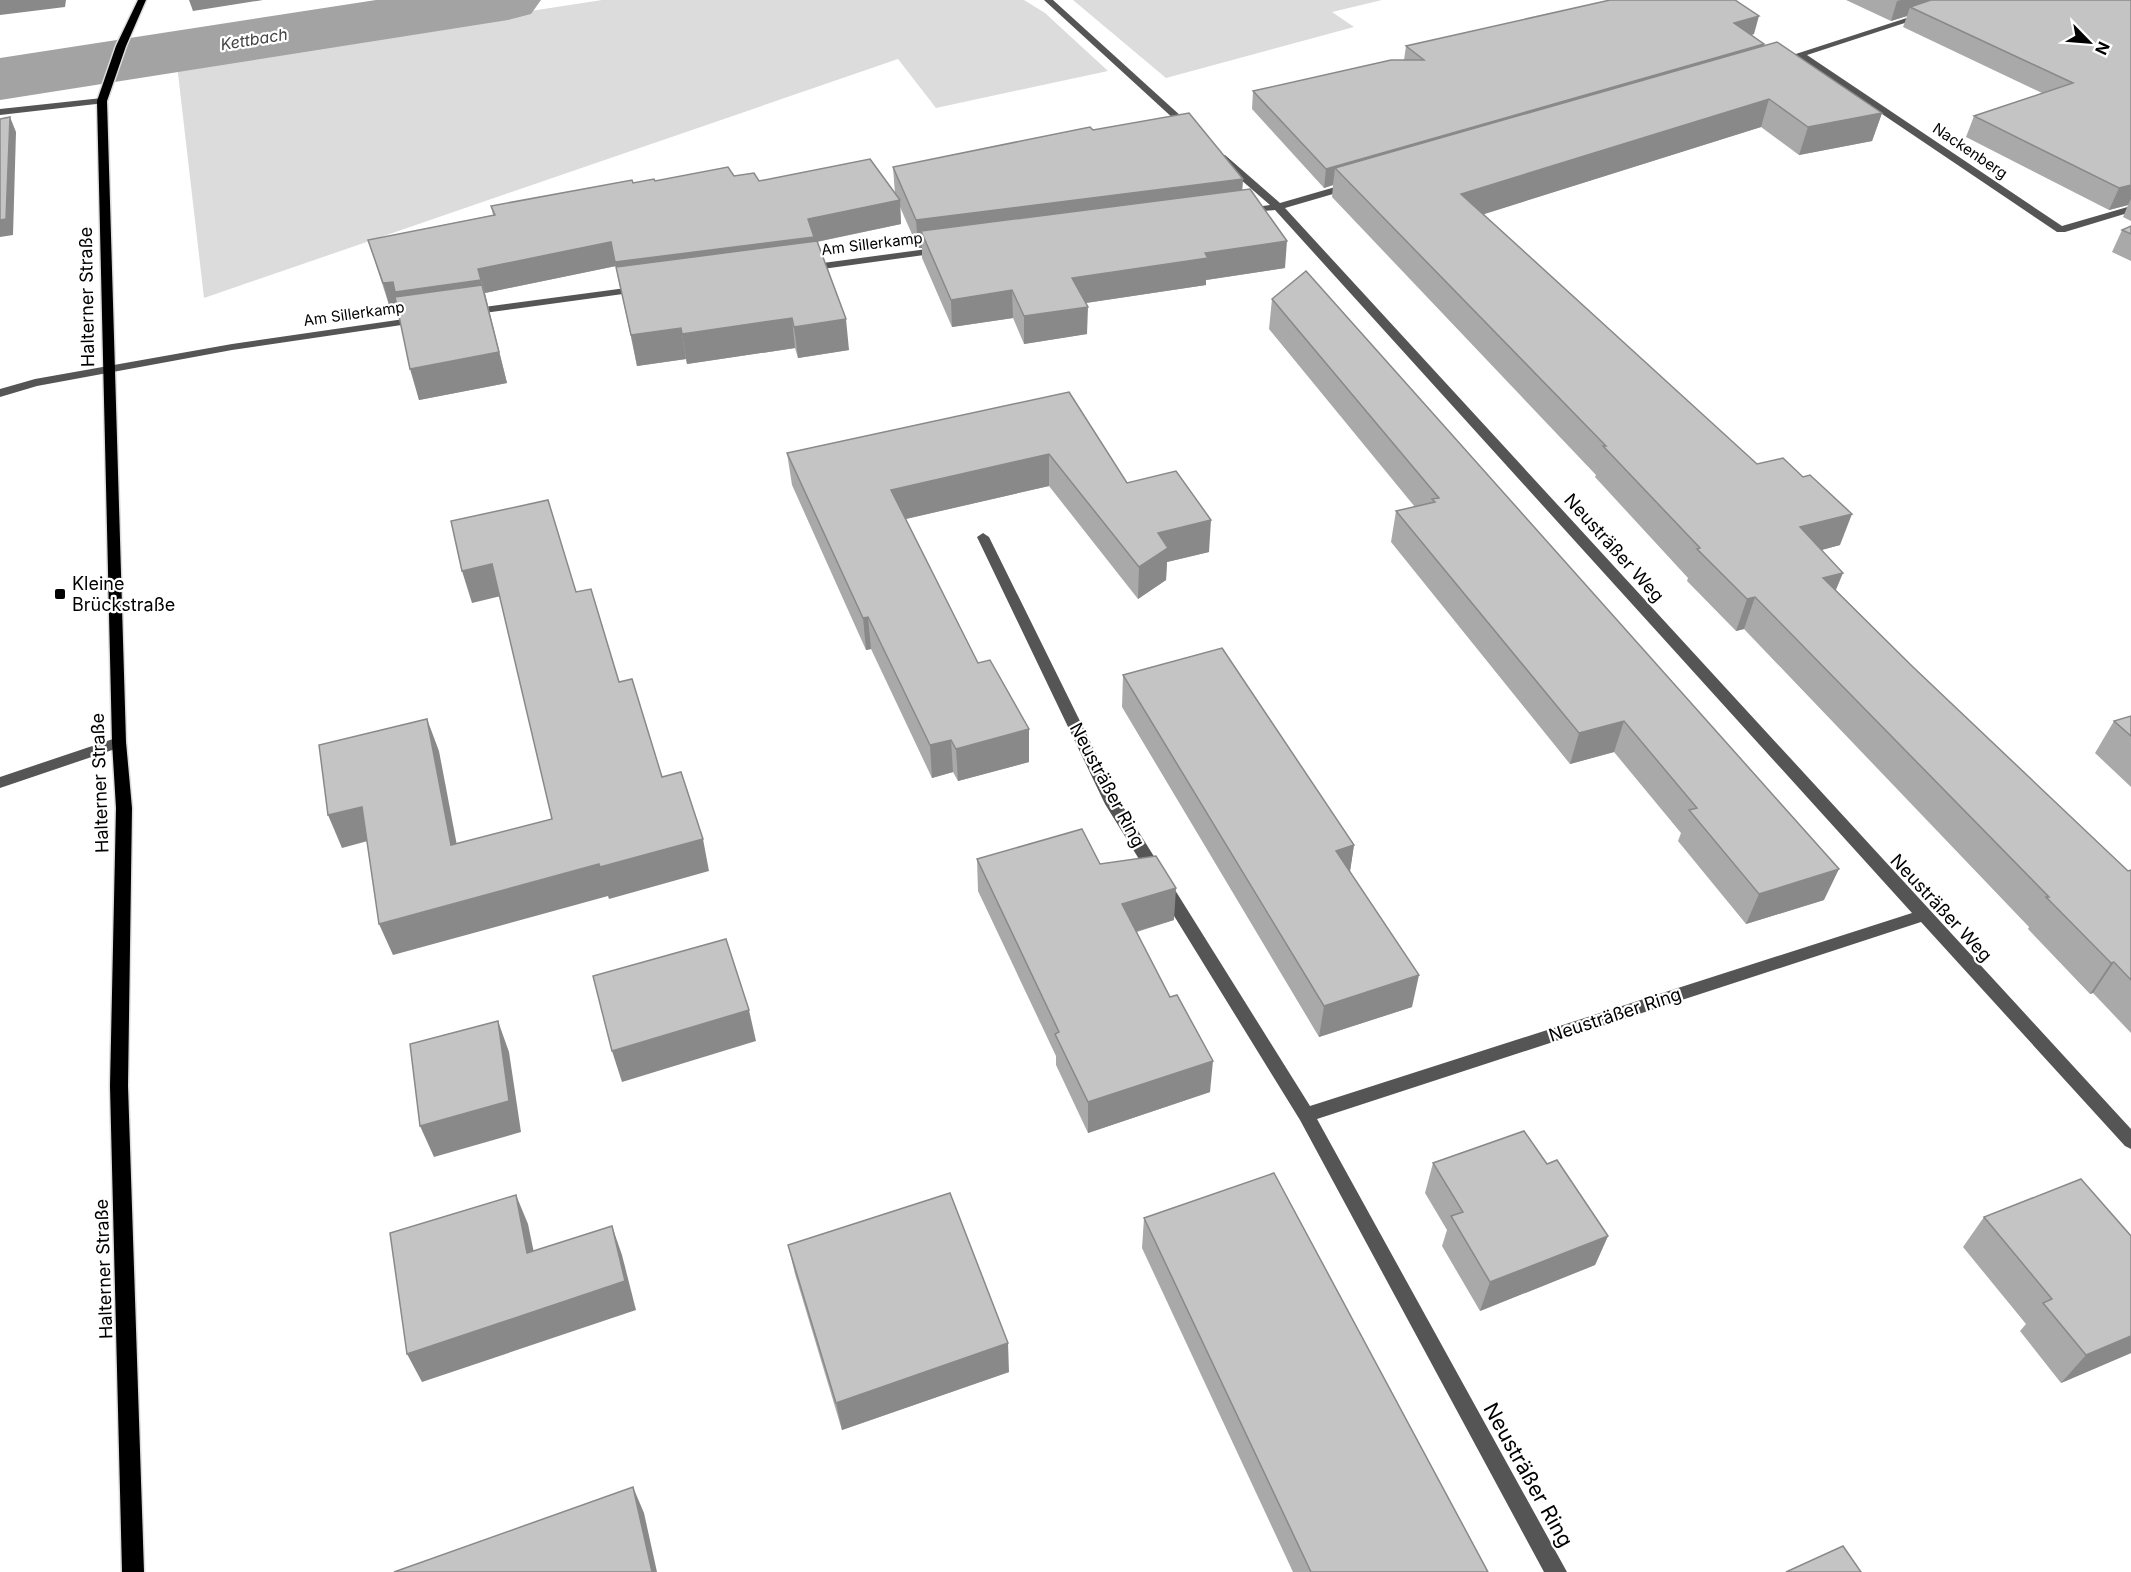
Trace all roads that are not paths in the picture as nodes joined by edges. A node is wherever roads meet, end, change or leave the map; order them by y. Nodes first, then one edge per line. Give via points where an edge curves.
1 (142, 0) edge
2 (1048, 1) edge
3 (1931, 14) edge
4 (1801, 55) junction
5 (1767, 65) edge
6 (102, 101) junction
7 (0, 112) edge
8 (1369, 181) edge
9 (1278, 207) junction
10 (2131, 209) edge
11 (1231, 213) edge
12 (959, 248) edge
13 (794, 269) edge
14 (652, 288) edge
15 (453, 315) edge
16 (430, 318) edge
17 (109, 370) junction
18 (0, 393) edge
19 (983, 537) dead end
20 (119, 742) junction
21 (0, 783) edge
22 (1924, 915) junction
23 (1306, 1115) junction
24 (2131, 1141) edge
25 (133, 1572) edge
26 (1556, 1572) edge

1 - 6 main road, Halterner Straße
2 - 9 street, Neusträßer Weg
3 - 4 street
4 - 5 street
4 - 10 street, Nackenberg via 2061,230
6 - 7 street
6 - 17 main road, Halterner Straße
8 - 9 street
9 - 11 street
9 - 22 street, Neusträßer Weg
12 - 13 street, Am Sillerkamp
14 - 15 street
16 - 17 street, Am Sillerkamp via 232,347
17 - 18 street, Am Sillerkamp
17 - 20 main road, Halterner Straße
19 - 23 street, Neusträßer Ring via 1113,804
20 - 21 street
20 - 25 main road, Halterner Straße via 124,808 119,1086
22 - 23 street, Neusträßer Ring
22 - 24 street, Neusträßer Weg
23 - 26 street, Neusträßer Ring

